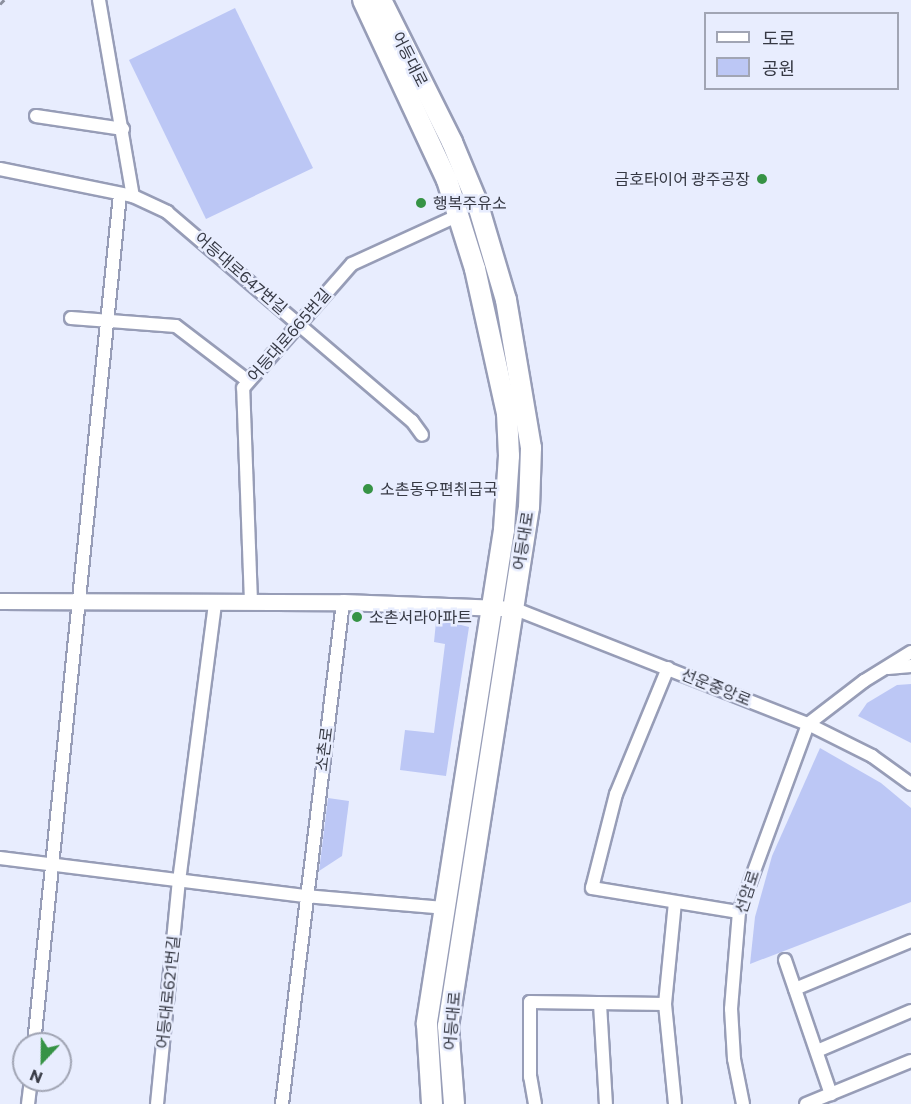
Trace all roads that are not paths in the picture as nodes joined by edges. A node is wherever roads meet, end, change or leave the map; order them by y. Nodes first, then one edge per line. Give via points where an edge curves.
1 (99, 0) edge
2 (363, 0) edge
3 (381, 0) edge
4 (36, 116) dead end
5 (123, 129) junction
6 (0, 169) edge
7 (120, 194) junction
8 (132, 196) junction
9 (459, 215) junction
10 (71, 318) dead end
11 (106, 320) junction
12 (299, 323) junction
13 (248, 381) junction
14 (422, 435) dead end
15 (0, 601) edge
16 (251, 602) junction
17 (343, 602) junction
18 (81, 603) junction
19 (215, 603) junction
20 (491, 607) junction
21 (513, 608) junction
22 (911, 652) edge
23 (911, 666) edge
24 (668, 668) junction
25 (886, 669) junction
26 (808, 724) junction
27 (911, 783) edge
28 (0, 858) edge
29 (52, 864) junction
30 (179, 880) junction
31 (305, 896) junction
32 (675, 902) junction
33 (446, 908) junction
34 (739, 912) junction
35 (911, 941) edge
36 (785, 960) dead end
37 (795, 989) junction
38 (600, 1004) junction
39 (665, 1004) junction
40 (911, 1011) edge
41 (35, 1032) edge
42 (817, 1051) junction
43 (911, 1061) edge
44 (831, 1094) junction
45 (157, 1104) edge
46 (282, 1104) edge
47 (432, 1104) edge
48 (454, 1104) edge
49 (535, 1104) edge
50 (606, 1104) edge
51 (675, 1104) edge
52 (743, 1104) edge
53 (806, 1104) edge

1 - 5 street
2 - 9 main road, 어등대로 via 438,156
3 - 21 main road, 어등대로 via 452,142 477,202 506,300 531,448 529,507
4 - 5 street
5 - 8 street
6 - 7 street, 어등대로647번길
7 - 8 street, 어등대로647번길
7 - 11 street
8 - 12 street, 어등대로647번길 via 179,220
9 - 12 street, 어등대로665번길 via 352,264
9 - 20 main road, 어등대로 via 507,413 509,456 504,530
10 - 11 street
11 - 13 street via 184,330
11 - 18 street
12 - 13 street, 어등대로665번길
12 - 14 street, 어등대로647번길 via 412,421
13 - 16 street, 어등대로665번길 via 243,388
15 - 18 street
16 - 17 street
16 - 19 street
17 - 20 street
17 - 31 street, 소촌로
18 - 19 street
18 - 29 street
19 - 30 street
20 - 21 street
20 - 33 main road, 어등대로
21 - 24 street, 선운중앙로
21 - 48 main road, 어등대로 via 448,1026
22 - 25 street
23 - 25 street
24 - 26 street, 선운중앙로
24 - 32 street via 616,794 592,888
25 - 26 street
26 - 27 street, 선운중앙로 via 872,756
26 - 34 street, 선암로
28 - 29 street
29 - 30 street
29 - 41 street
30 - 31 street
30 - 45 street, 어등대로621번길
31 - 33 street
31 - 46 street
32 - 34 street
32 - 39 street
33 - 47 main road, 어등대로 via 427,1024
34 - 52 street, 선암로 via 730,1009
35 - 37 street
36 - 37 street
37 - 42 street
38 - 39 street
38 - 49 street via 530,1002 530,1077
38 - 50 street
39 - 51 street
40 - 42 street
42 - 44 street
43 - 44 street
44 - 53 street

